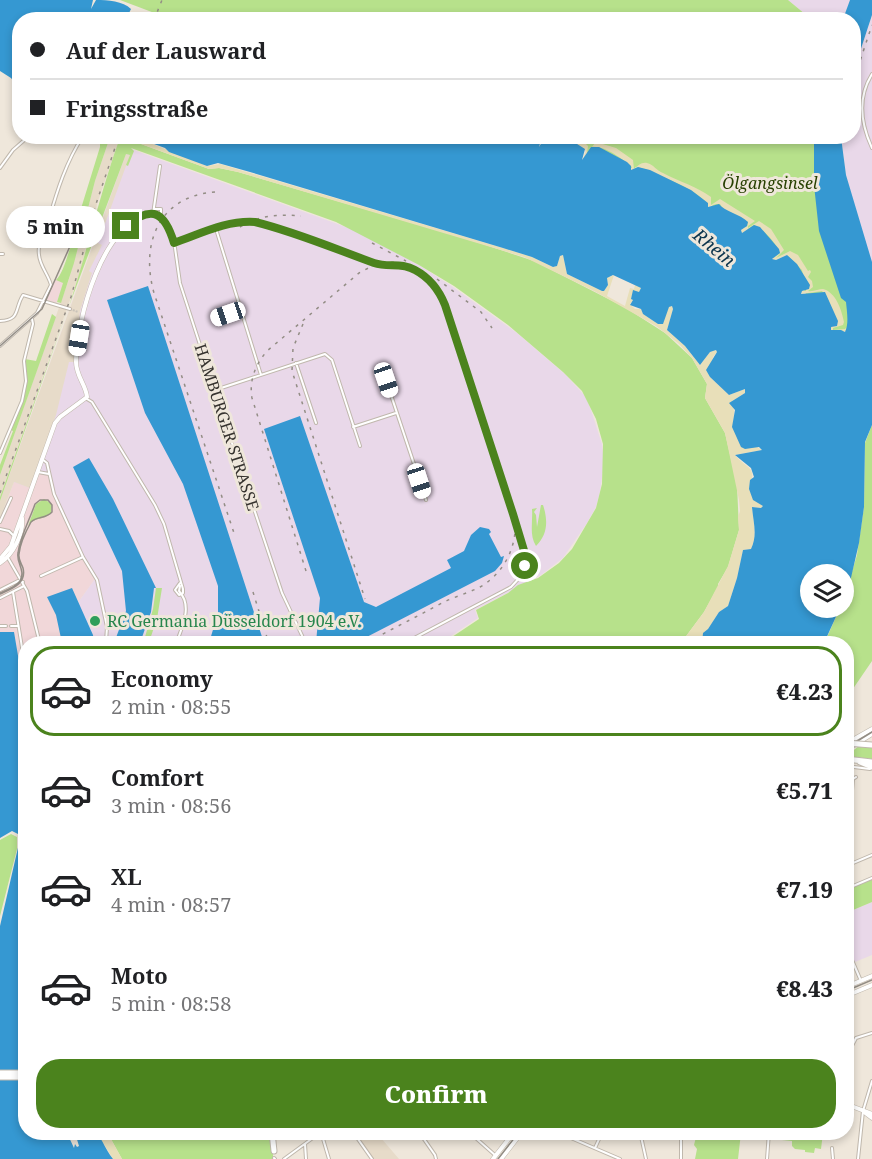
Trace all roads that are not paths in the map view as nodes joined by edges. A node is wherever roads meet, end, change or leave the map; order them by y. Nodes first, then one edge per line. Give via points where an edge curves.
1 (872, 74) edge
2 (20, 144) edge
3 (78, 144) edge
4 (872, 148) edge
5 (160, 166) dead end
6 (0, 168) edge
7 (153, 212) junction
8 (161, 216) junction
9 (216, 228) junction
10 (174, 243) junction
11 (45, 301) junction
12 (70, 309) tunnel mouth
13 (240, 309) junction
14 (217, 318) dead end
15 (32, 319) junction
16 (0, 321) edge
17 (0, 346) edge
18 (296, 363) junction
19 (382, 368) dead end
20 (261, 375) junction
21 (215, 390) junction
22 (87, 399) junction
23 (397, 413) junction
24 (316, 423) dead end
25 (353, 427) junction
26 (357, 437) junction
27 (363, 440) dead end
28 (360, 446) dead end
29 (0, 453) edge
30 (42, 459) junction
31 (38, 472) junction
32 (50, 474) junction
33 (11, 498) dead end
34 (426, 500) dead end
35 (22, 517) junction
36 (0, 522) edge
37 (17, 528) junction
38 (0, 529) edge
39 (9, 531) junction
40 (14, 536) junction
41 (7, 556) junction
42 (83, 558) junction
43 (0, 561) edge
44 (17, 571) junction
45 (40, 576) dead end
46 (14, 583) junction
47 (23, 584) junction
48 (0, 590) edge
49 (13, 592) junction
50 (0, 598) edge
51 (0, 626) edge
52 (6, 626) dead end
53 (11, 626) dead end
54 (18, 626) junction
55 (20, 636) edge
56 (39, 636) edge
57 (106, 636) edge
58 (179, 636) edge
59 (302, 636) edge
60 (418, 636) edge
61 (872, 729) edge
62 (872, 734) edge
63 (854, 740) edge
64 (854, 744) edge
65 (854, 745) edge
66 (872, 745) edge
67 (854, 760) edge
68 (854, 761) edge
69 (872, 762) edge
70 (854, 767) edge
71 (872, 768) edge
72 (872, 855) edge
73 (854, 863) edge
74 (872, 878) edge
75 (854, 886) edge
76 (854, 965) edge
77 (872, 976) edge
78 (861, 981) junction
79 (854, 984) edge
80 (872, 985) edge
81 (854, 993) edge
82 (872, 1033) edge
83 (854, 1042) edge
84 (0, 1075) edge
85 (18, 1075) edge
86 (872, 1081) edge
87 (854, 1107) edge
88 (863, 1111) junction
89 (872, 1116) edge
90 (273, 1140) edge
91 (311, 1140) edge
92 (323, 1140) edge
93 (359, 1140) edge
94 (425, 1140) edge
95 (477, 1140) edge
96 (508, 1140) edge
97 (516, 1140) edge
98 (576, 1140) edge
99 (599, 1140) edge
100 (641, 1140) edge
101 (681, 1140) edge
102 (768, 1140) edge
103 (305, 1144) junction
104 (595, 1148) junction
105 (832, 1148) dead end
106 (274, 1151) joint
107 (495, 1157) edge
108 (275, 1159) edge
109 (284, 1159) edge
110 (306, 1159) edge
111 (329, 1159) edge
112 (372, 1159) edge
113 (435, 1159) edge
114 (501, 1159) edge
115 (620, 1159) edge
116 (645, 1159) edge
117 (681, 1159) edge
118 (768, 1159) edge
119 (833, 1159) edge
120 (858, 1159) edge

1 - 4 street via 864,90 862,109
2 - 6 street
3 - 11 street via 40,238 40,261 51,284
5 - 7 street
7 - 8 street
7 - 8 street via 161,208
7 - 22 street via 132,222 117,237 93,279 81,313 76,364
8 - 10 street, HAMBURGER STRASSE
9 - 10 street
9 - 13 street
9 - 60 street via 255,222 378,264 409,267 430,280 443,300 526,557 522,575 513,586
10 - 21 street, HAMBURGER STRASSE via 180,283
11 - 12 street
11 - 15 street
11 - 16 street via 22,295 15,317
13 - 14 street
13 - 20 street
15 - 17 street
15 - 29 street via 24,361 23,396
18 - 20 street
18 - 24 street
18 - 25 street via 321,354 330,357
19 - 23 street
20 - 21 street
21 - 59 street, HAMBURGER STRASSE via 282,593
22 - 30 street via 58,418
22 - 58 street via 164,524 185,602 186,614
23 - 25 street
23 - 34 street
25 - 26 street
26 - 27 street
26 - 28 street
30 - 31 street
30 - 32 street
31 - 32 street
31 - 35 street
32 - 42 street via 54,494
33 - 36 street
35 - 37 street
35 - 41 street via 13,549
37 - 39 street
37 - 40 street
38 - 39 street
39 - 40 street
40 - 41 street
41 - 43 street
41 - 44 street
42 - 45 street
42 - 57 street via 95,576
44 - 46 street
44 - 47 street
46 - 47 street via 21,580
46 - 48 street
47 - 49 street
47 - 56 street
49 - 50 street
49 - 54 street
51 - 52 street
53 - 54 street
54 - 55 street
61 - 63 street
62 - 65 street
64 - 66 highway, bridge
67 - 69 highway
68 - 71 highway
70 - 71 street
72 - 73 street
74 - 75 street
76 - 78 street
77 - 78 street
78 - 79 street
80 - 81 street
82 - 83 street
84 - 85 highway
86 - 88 street
87 - 88 street
88 - 89 street
88 - 120 street
90 - 106 highway
91 - 103 street
92 - 111 street
93 - 112 street
94 - 113 street
95 - 107 street
96 - 107 street
97 - 114 street
98 - 104 street
99 - 104 street
100 - 116 street
101 - 117 street
102 - 118 street
103 - 109 street
103 - 110 street
104 - 115 street
105 - 119 street
106 - 108 street

